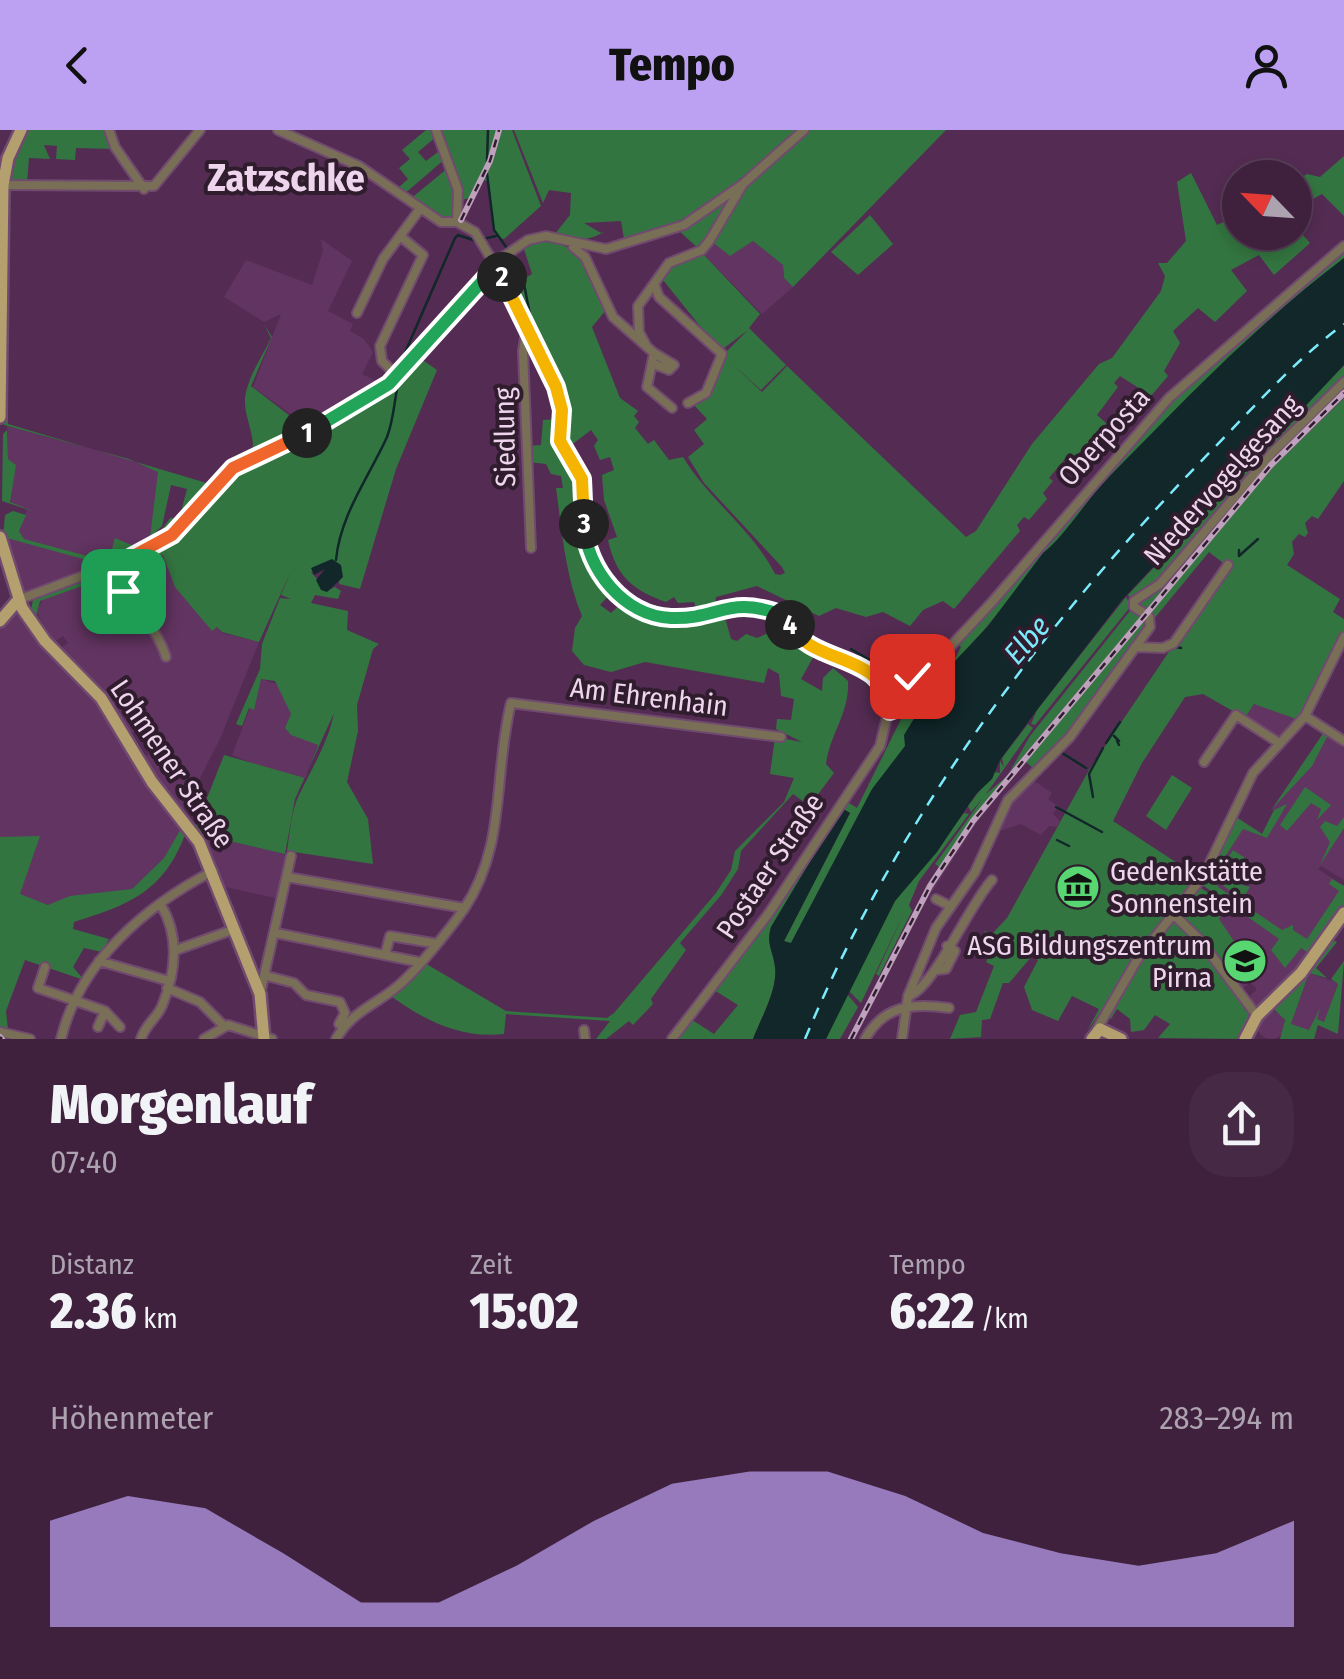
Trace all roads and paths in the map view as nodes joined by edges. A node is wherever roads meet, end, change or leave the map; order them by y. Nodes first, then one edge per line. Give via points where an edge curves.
1 (109, 130) edge
2 (200, 130) edge
3 (278, 130) edge
4 (436, 130) edge
5 (804, 130) edge
6 (295, 133) edge
7 (18, 134) edge
8 (4, 184) junction
9 (744, 184) junction
10 (144, 188) junction
11 (420, 209) junction
12 (456, 222) junction
13 (400, 236) junction
14 (1344, 246) edge
15 (586, 252) junction
16 (496, 266) junction
17 (654, 286) junction
18 (659, 296) junction
19 (645, 298) junction
20 (357, 313) dead end
21 (529, 338) junction
22 (652, 354) junction
23 (396, 376) junction
24 (1344, 382) edge
25 (688, 404) dead end
26 (672, 408) dead end
27 (0, 417) edge
28 (0, 536) edge
29 (531, 548) dead end
30 (1228, 565) dead end
31 (113, 567) junction
32 (38, 593) junction
33 (18, 600) junction
34 (26, 615) junction
35 (0, 621) edge
36 (1344, 636) edge
37 (1135, 647) junction
38 (166, 658) dead end
39 (894, 659) dead end
40 (915, 688) junction
41 (890, 711) junction
42 (1305, 716) junction
43 (781, 736) dead end
44 (1344, 741) edge
45 (1278, 743) junction
46 (1204, 762) dead end
47 (290, 856) dead end
48 (213, 872) junction
49 (286, 877) junction
50 (992, 880) dead end
51 (970, 881) junction
52 (982, 890) junction
53 (936, 899) dead end
54 (161, 906) junction
55 (464, 908) junction
56 (948, 908) junction
57 (1173, 914) junction
58 (1344, 914) edge
59 (961, 921) junction
60 (235, 929) junction
61 (276, 933) junction
62 (433, 943) junction
63 (176, 950) junction
64 (385, 954) junction
65 (99, 961) junction
66 (419, 962) junction
67 (46, 967) dead end
68 (268, 976) junction
69 (168, 984) junction
70 (260, 994) junction
71 (73, 1000) junction
72 (907, 1001) junction
73 (948, 1008) dead end
74 (106, 1012) junction
75 (1255, 1020) junction
76 (224, 1026) junction
77 (338, 1026) dead end
78 (98, 1027) dead end
79 (120, 1027) dead end
80 (0, 1032) edge
81 (903, 1034) edge
82 (1107, 1034) edge
83 (267, 1038) edge
84 (30, 1039) edge
85 (61, 1039) edge
86 (140, 1039) edge
87 (204, 1039) edge
88 (336, 1039) edge
89 (672, 1039) edge
90 (866, 1039) edge
91 (917, 1039) edge
92 (1249, 1039) edge

1 - 10 street
2 - 10 street via 158,183
3 - 6 street
4 - 12 street via 458,190
5 - 9 street
6 - 11 street via 359,166
7 - 8 main road
8 - 10 street
8 - 27 main road
9 - 15 street via 684,225
9 - 17 street via 702,250 668,263
11 - 12 street
11 - 13 street
12 - 16 street via 475,232
13 - 20 street
13 - 23 street via 423,255 381,339 382,361
14 - 40 street, Oberposta via 1169,398
15 - 16 street via 551,237 533,238
15 - 22 street via 607,308
16 - 21 street, Siedlung
16 - 23 street
17 - 18 street
17 - 19 street
18 - 19 street
18 - 25 street via 722,354 706,393
19 - 22 street via 637,312 639,332
21 - 29 street, Siedlung
21 - 41 street via 560,402 560,441 582,479 586,545 602,580 664,618 752,606 785,616 804,644 853,662 885,691
22 - 26 street via 648,387
23 - 31 street via 357,406 233,468 172,535
24 - 37 street, Niedervogelgesang via 1272,453 1160,584 1133,605 1150,627
28 - 33 main road, Lohmener Straße
30 - 37 street via 1174,642
31 - 32 street
31 - 38 street
32 - 33 street
32 - 34 street
33 - 34 main road, Lohmener Straße
33 - 35 main road
34 - 48 main road, Lohmener Straße via 104,702
36 - 42 street
37 - 51 street via 1070,738 1008,800
39 - 40 street
40 - 41 street via 902,710
41 - 89 street, Postaer Straße via 880,746 769,913
42 - 44 street
42 - 45 street
43 - 55 street, Am Ehrenhain via 512,702 499,765 495,843
45 - 46 street via 1236,715
45 - 57 street via 1253,773 1215,856
47 - 49 street
48 - 54 street
48 - 60 main road, Lohmener Straße
49 - 55 street
49 - 61 street
50 - 52 street
51 - 52 street
51 - 56 street
52 - 59 street
53 - 56 street
54 - 63 street
54 - 65 street
55 - 62 street
56 - 59 street
56 - 72 street
57 - 75 street via 1200,940
57 - 82 street via 1137,960
58 - 75 main road via 1301,974
59 - 72 street via 947,946 955,950 946,969 936,970
60 - 63 street
60 - 70 main road, Lohmener Straße
61 - 64 street
61 - 68 street
62 - 64 street via 390,936
62 - 66 street
63 - 69 street
64 - 66 street
65 - 69 street
65 - 71 street
66 - 88 street via 396,987 351,1016
67 - 71 street via 38,988
68 - 70 street
68 - 77 street via 340,1002 345,1013
69 - 76 street
69 - 86 street
70 - 83 main road, Lohmener Straße
71 - 74 street
71 - 85 street
72 - 73 street
72 - 81 street
72 - 90 street via 878,1019
74 - 78 street
74 - 79 street
75 - 92 main road
76 - 83 street
76 - 87 street
80 - 84 street
81 - 91 street

